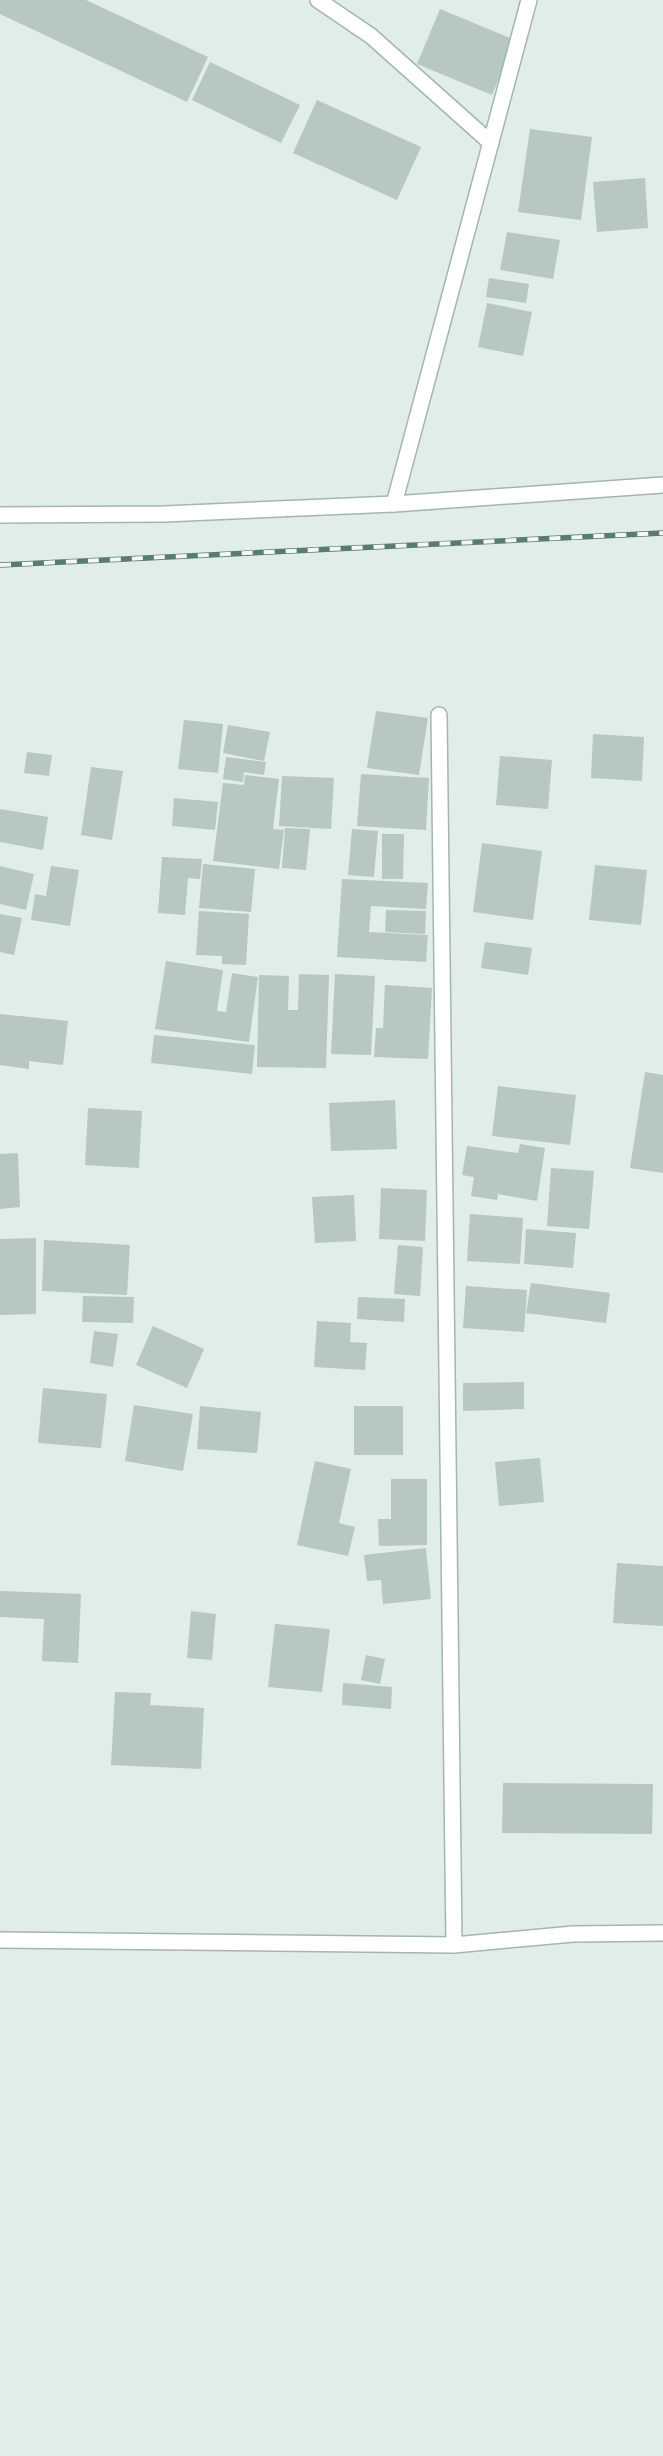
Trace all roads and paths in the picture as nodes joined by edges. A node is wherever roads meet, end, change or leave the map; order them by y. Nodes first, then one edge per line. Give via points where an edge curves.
1 (318, 0) edge
2 (529, 0) edge
3 (490, 143) junction
4 (663, 485) edge
5 (394, 504) junction
6 (0, 515) edge
7 (439, 715) dead end
8 (663, 1933) edge
9 (0, 1940) edge
10 (454, 1945) junction

1 - 3 street via 371,36
2 - 3 street
3 - 5 street
4 - 5 street
5 - 6 street via 164,514
7 - 10 street
8 - 10 street via 573,1934
9 - 10 street

